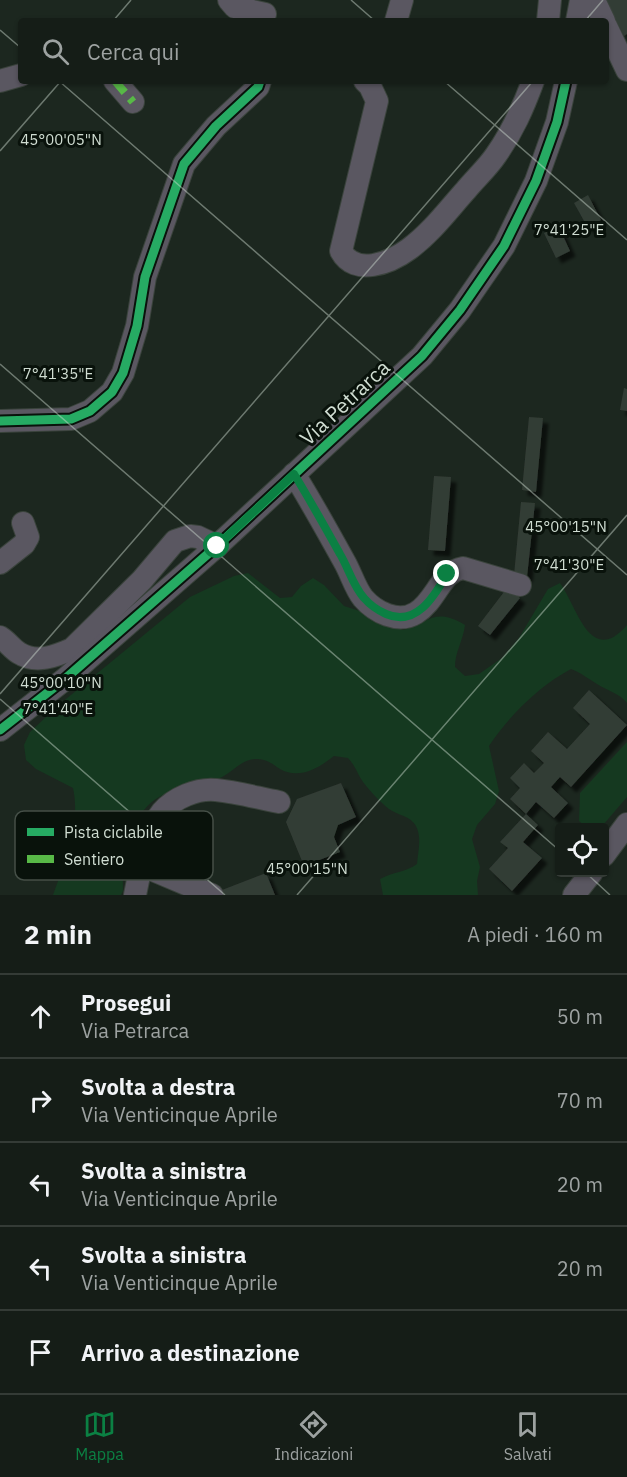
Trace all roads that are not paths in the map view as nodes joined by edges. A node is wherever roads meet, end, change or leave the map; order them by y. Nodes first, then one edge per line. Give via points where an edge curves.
1 (229, 0) edge
2 (402, 0) edge
3 (550, 0) edge
4 (581, 0) edge
5 (594, 0) edge
6 (265, 12) edge
7 (397, 18) edge
8 (549, 18) edge
9 (578, 18) edge
10 (603, 18) edge
11 (609, 32) edge
12 (627, 70) edge
13 (18, 76) edge
14 (0, 81) edge
15 (118, 84) edge
16 (259, 84) edge
17 (532, 84) edge
18 (565, 84) edge
19 (379, 91) edge
20 (133, 102) dead end
21 (0, 421) edge
22 (294, 474) junction
23 (23, 523) dead end
24 (217, 546) junction
25 (0, 563) edge
26 (520, 585) dead end
27 (0, 637) edge
28 (0, 730) edge
29 (279, 802) dead end
30 (163, 811) edge
31 (627, 824) edge
32 (609, 848) edge
33 (589, 877) edge
34 (138, 880) edge
35 (177, 880) edge
36 (135, 895) edge
37 (212, 895) edge
38 (574, 895) edge

1 - 6 street via 235,7
2 - 7 street
3 - 8 street
4 - 9 street
5 - 10 street
11 - 12 street
13 - 14 street
15 - 20 street
16 - 21 street via 184,164 146,277 123,373 112,392 90,411 71,419
17 - 19 street via 521,116 496,156 433,228 408,250 379,264 357,266 346,260 341,251
18 - 22 street, Via Petrarca via 557,122 536,181 504,246 460,310 422,356
22 - 24 street, Via Petrarca
22 - 26 street via 362,596 381,611 401,618 415,614 434,597 454,569 463,568
23 - 25 street via 28,537 24,544
24 - 27 street via 190,536 175,541 142,580 72,649 57,656 42,659 20,654
24 - 28 street, Via Petrarca via 65,679
29 - 30 street via 214,789 188,794
31 - 32 street
33 - 38 street
34 - 36 street
35 - 37 street

